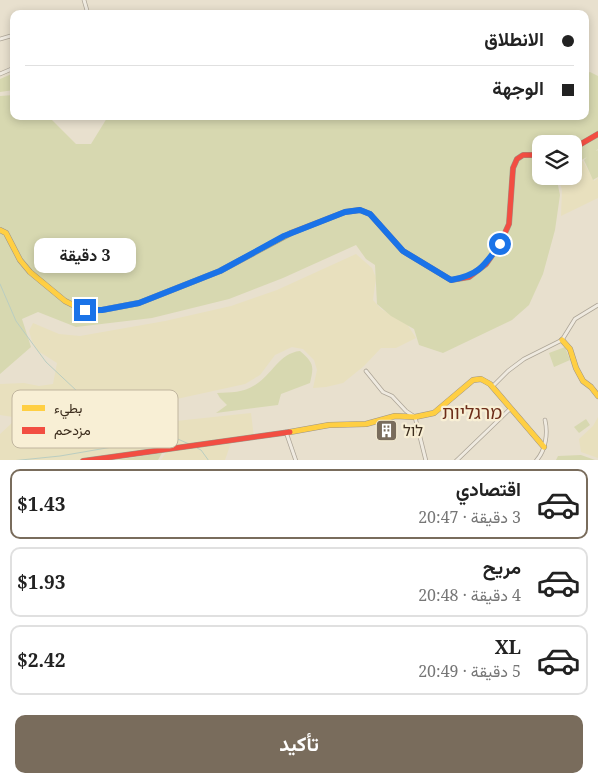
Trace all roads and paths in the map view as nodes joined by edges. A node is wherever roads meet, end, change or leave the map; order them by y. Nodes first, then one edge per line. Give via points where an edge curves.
1 (598, 134) edge
2 (582, 143) edge
3 (532, 155) edge
4 (0, 230) edge
5 (598, 305) edge
6 (562, 340) junction
7 (366, 371) dead end
8 (493, 386) junction
9 (591, 387) junction
10 (598, 387) edge
11 (598, 396) edge
12 (510, 409) junction
13 (415, 417) junction
14 (545, 420) dead end
15 (286, 432) junction
16 (178, 447) edge
17 (544, 447) junction
18 (170, 448) edge
19 (83, 460) edge
20 (296, 460) edge
21 (426, 460) edge
22 (456, 460) edge
23 (536, 460) edge

1 - 2 main road
3 - 4 main road via 521,155 515,159 509,224 500,244 486,264 469,277 451,280 403,251 370,214 360,210 345,212 284,236 220,271 139,303 85,310 65,301 30,272 6,233
5 - 6 street via 575,319
6 - 8 street via 524,359
6 - 9 main road via 570,349 583,381
7 - 13 street via 384,392
8 - 12 main road
8 - 13 main road via 481,379 473,380 434,413
9 - 10 street
9 - 11 main road
12 - 17 main road
12 - 22 street
13 - 15 main road via 395,416 366,424 329,425
13 - 21 street
14 - 17 street
15 - 16 main road
15 - 20 street
17 - 23 street
18 - 19 main road

